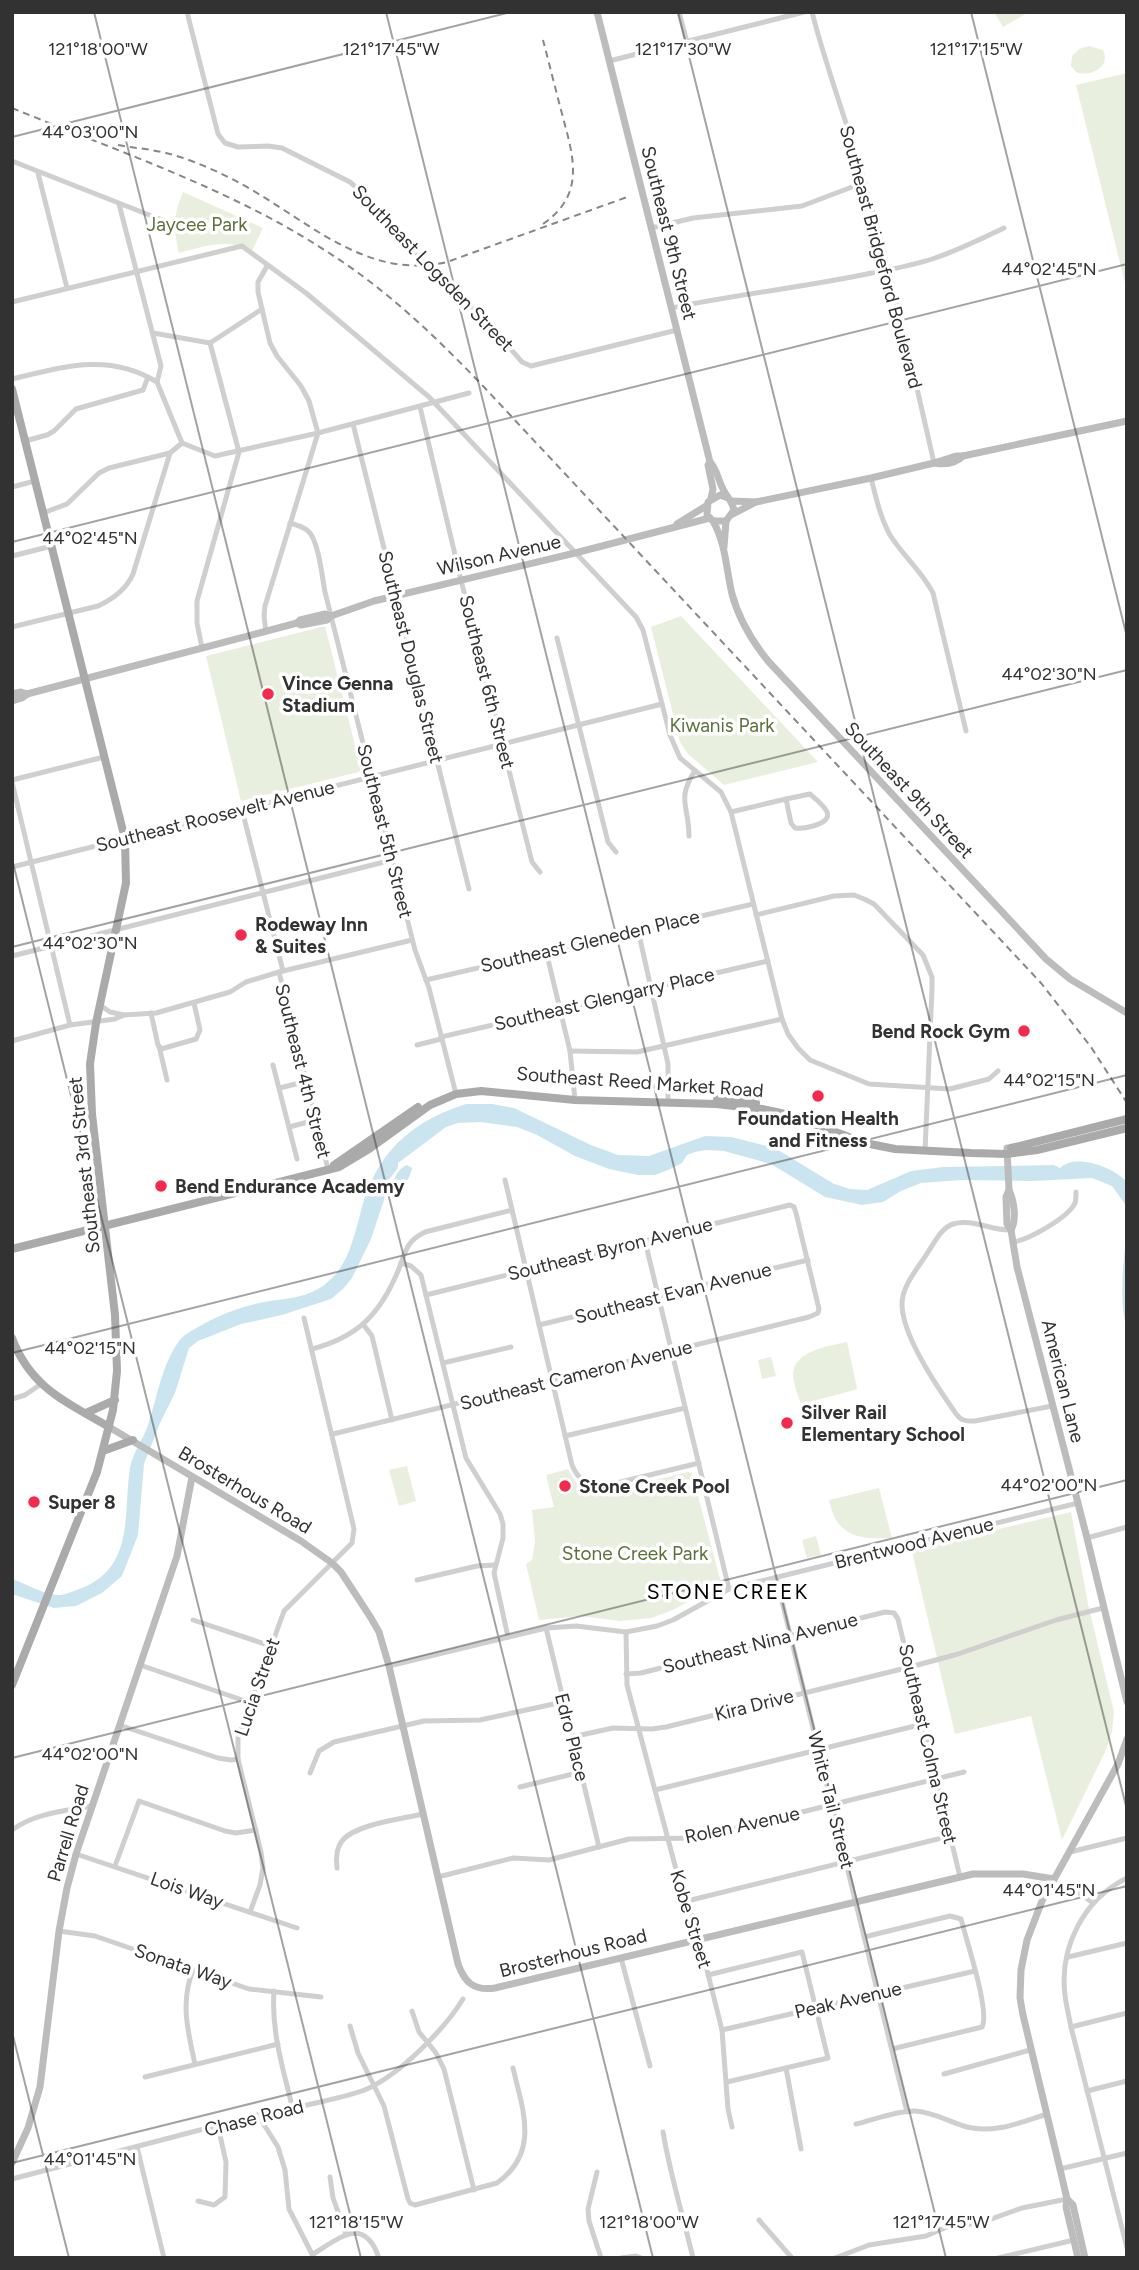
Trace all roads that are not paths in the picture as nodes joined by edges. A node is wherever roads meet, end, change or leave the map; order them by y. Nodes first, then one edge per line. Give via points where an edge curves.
1 (187, 12) edge
2 (597, 12) edge
3 (679, 12) edge
4 (804, 12) edge
5 (812, 12) edge
6 (687, 42) junction
7 (609, 61) junction
8 (12, 161) edge
9 (38, 173) junction
10 (865, 182) junction
11 (120, 204) junction
12 (167, 222) dead end
13 (651, 228) junction
14 (1004, 228) dead end
15 (267, 265) junction
16 (888, 270) junction
17 (136, 271) junction
18 (67, 288) junction
19 (12, 302) edge
20 (671, 308) junction
21 (262, 309) junction
22 (677, 330) junction
23 (153, 333) junction
24 (210, 343) junction
25 (148, 377) junction
26 (12, 379) edge
27 (157, 382) junction
28 (12, 389) edge
29 (469, 393) dead end
30 (434, 404) junction
31 (420, 407) junction
32 (16, 421) edge
33 (1127, 421) edge
34 (353, 424) junction
35 (318, 433) junction
36 (25, 440) junction
37 (182, 443) junction
38 (239, 452) junction
39 (170, 453) junction
40 (710, 461) junction
41 (934, 463) junction
42 (872, 478) junction
43 (35, 481) junction
44 (12, 487) edge
45 (730, 499) junction
46 (709, 502) junction
47 (756, 502) junction
48 (43, 513) junction
49 (733, 514) junction
50 (712, 520) junction
51 (726, 521) junction
52 (290, 523) junction
53 (674, 527) junction
54 (51, 546) junction
55 (724, 547) junction
56 (575, 553) junction
57 (12, 556) edge
58 (461, 580) junction
59 (396, 596) junction
60 (68, 613) junction
61 (331, 616) junction
62 (12, 627) edge
63 (266, 632) junction
64 (557, 638) dead end
65 (202, 648) junction
66 (85, 680) junction
67 (12, 694) edge
68 (27, 694) junction
69 (12, 701) edge
70 (662, 704) junction
71 (578, 725) junction
72 (966, 731) dead end
73 (502, 743) junction
74 (104, 757) junction
75 (437, 760) junction
76 (695, 771) junction
77 (372, 777) junction
78 (12, 781) edge
79 (786, 799) junction
80 (242, 810) junction
81 (732, 812) junction
82 (689, 836) dead end
83 (125, 839) junction
84 (617, 852) dead end
85 (392, 860) junction
86 (31, 862) junction
87 (12, 867) edge
88 (540, 872) dead end
89 (469, 889) dead end
90 (263, 894) junction
91 (753, 904) junction
92 (756, 915) junction
93 (117, 930) junction
94 (638, 930) junction
95 (412, 940) junction
96 (51, 947) junction
97 (546, 951) junction
98 (12, 956) edge
99 (768, 961) junction
100 (281, 972) junction
101 (426, 980) junction
102 (650, 987) junction
103 (194, 1003) junction
104 (100, 1005) junction
105 (559, 1008) junction
106 (151, 1013) junction
107 (1127, 1013) edge
108 (124, 1015) junction
109 (782, 1019) junction
110 (96, 1023) junction
111 (71, 1025) junction
112 (441, 1038) junction
113 (12, 1041) edge
114 (158, 1045) junction
115 (417, 1045) dead end
116 (664, 1046) junction
117 (570, 1051) junction
118 (273, 1065) dead end
119 (998, 1071) dead end
120 (167, 1080) dead end
121 (307, 1081) junction
122 (927, 1087) junction
123 (279, 1088) junction
124 (456, 1092) junction
125 (575, 1097) junction
126 (668, 1100) junction
127 (1127, 1119) edge
128 (316, 1121) junction
129 (289, 1127) junction
130 (1127, 1128) edge
131 (925, 1149) junction
132 (1007, 1154) junction
133 (296, 1159) dead end
134 (330, 1168) junction
135 (505, 1180) dead end
136 (1076, 1192) dead end
137 (512, 1210) junction
138 (105, 1226) junction
139 (1011, 1230) junction
140 (645, 1241) junction
141 (1013, 1242) junction
142 (12, 1249) edge
143 (808, 1259) junction
144 (401, 1263) junction
145 (526, 1270) junction
146 (426, 1295) junction
147 (658, 1297) junction
148 (304, 1318) dead end
149 (363, 1324) junction
150 (539, 1325) junction
151 (12, 1338) edge
152 (511, 1347) dead end
153 (312, 1349) junction
154 (672, 1351) junction
155 (443, 1363) junction
156 (552, 1381) junction
157 (41, 1384) junction
158 (12, 1399) edge
159 (115, 1400) junction
160 (453, 1405) junction
161 (1052, 1406) junction
162 (685, 1408) junction
163 (86, 1413) junction
164 (392, 1420) junction
165 (109, 1427) junction
166 (333, 1434) junction
167 (565, 1436) junction
168 (133, 1441) junction
169 (103, 1451) junction
170 (699, 1463) junction
171 (192, 1478) junction
172 (1078, 1503) junction
173 (1127, 1527) edge
174 (1087, 1538) junction
175 (332, 1563) junction
176 (495, 1565) junction
177 (776, 1577) junction
178 (417, 1580) dead end
179 (729, 1588) junction
180 (1103, 1608) junction
181 (894, 1613) joint
182 (193, 1620) dead end
183 (546, 1628) junction
184 (626, 1632) junction
185 (790, 1636) junction
186 (508, 1637) junction
187 (271, 1646) junction
188 (139, 1665) junction
189 (388, 1666) junction
190 (910, 1668) junction
191 (626, 1674) junction
192 (12, 1685) edge
193 (804, 1693) junction
194 (562, 1702) junction
195 (1127, 1702) edge
196 (251, 1703) junction
197 (923, 1724) junction
198 (120, 1725) junction
199 (401, 1725) junction
200 (639, 1729) junction
201 (572, 1737) junction
202 (1127, 1739) edge
203 (818, 1749) junction
204 (238, 1759) junction
205 (1118, 1764) junction
206 (1127, 1767) edge
207 (580, 1772) junction
208 (964, 1772) dead end
209 (310, 1773) dead end
210 (936, 1779) junction
211 (520, 1787) dead end
212 (654, 1790) junction
213 (832, 1805) junction
214 (92, 1806) junction
215 (423, 1814) junction
216 (12, 1830) edge
217 (256, 1830) junction
218 (950, 1836) junction
219 (1127, 1838) edge
220 (668, 1839) junction
221 (599, 1847) junction
222 (1070, 1852) junction
223 (76, 1854) junction
224 (846, 1862) junction
225 (115, 1866) junction
226 (337, 1868) dead end
227 (438, 1877) junction
228 (960, 1877) junction
229 (1127, 1878) edge
230 (1054, 1879) junction
231 (1067, 1884) dead end
232 (687, 1901) junction
233 (855, 1901) junction
234 (1093, 1903) junction
235 (250, 1912) junction
236 (297, 1928) dead end
237 (59, 1931) junction
238 (864, 1937) junction
239 (699, 1938) junction
240 (1127, 1943) edge
241 (621, 1957) junction
242 (1068, 1957) junction
243 (193, 1970) junction
244 (975, 1971) junction
245 (708, 1975) junction
246 (309, 1987) dead end
247 (274, 1992) junction
248 (877, 1993) junction
249 (308, 1995) junction
250 (321, 1997) dead end
251 (463, 1999) dead end
252 (816, 2008) junction
253 (412, 2011) dead end
254 (1127, 2013) edge
255 (350, 2026) dead end
256 (1072, 2027) junction
257 (722, 2030) junction
258 (427, 2043) junction
259 (278, 2044) junction
260 (892, 2049) junction
261 (1030, 2050) junction
262 (195, 2064) junction
263 (650, 2066) dead end
264 (513, 2068) dead end
265 (786, 2068) junction
266 (944, 2074) dead end
267 (145, 2077) dead end
268 (1127, 2081) edge
269 (727, 2082) junction
270 (373, 2085) junction
271 (1087, 2091) junction
272 (292, 2106) junction
273 (907, 2112) junction
274 (1047, 2114) junction
275 (258, 2115) junction
276 (856, 2124) dead end
277 (218, 2126) junction
278 (732, 2127) dead end
279 (663, 2132) dead end
280 (137, 2147) junction
281 (801, 2150) dead end
282 (1127, 2153) edge
283 (1104, 2158) junction
284 (12, 2163) edge
285 (1060, 2169) junction
286 (597, 2172) dead end
287 (330, 2177) dead end
288 (12, 2179) edge
289 (474, 2190) junction
290 (1067, 2199) junction
291 (198, 2201) dead end
292 (759, 2220) dead end
293 (1124, 2221) edge
294 (346, 2234) junction
295 (1074, 2240) junction
296 (1127, 2248) edge
297 (1032, 2250) junction
298 (313, 2256) edge
299 (163, 2258) edge
300 (379, 2258) edge
301 (601, 2258) edge
302 (621, 2258) edge
303 (641, 2258) edge
304 (694, 2258) edge
305 (792, 2258) edge
306 (835, 2258) edge
307 (998, 2258) edge
308 (1034, 2258) edge
309 (1078, 2258) edge
310 (1085, 2258) edge

1 - 22 street, Southeast Logsden Street via 218,134 225,144 282,148 351,182 375,214 522,362 531,366
2 - 7 street, Southeast 9th Street
3 - 6 street
4 - 6 street
5 - 10 street, Southeast Bridgeford Boulevard
6 - 7 street
7 - 13 street, Southeast 9th Street
8 - 9 street
9 - 11 street
9 - 18 street
10 - 13 street via 802,206 693,218
10 - 16 street, Southeast Bridgeford Boulevard
11 - 12 street
11 - 17 street
13 - 20 street, Southeast 9th Street
14 - 16 street via 933,259
15 - 17 street via 242,246
15 - 21 street via 258,282
15 - 30 street
16 - 20 street
16 - 41 street, Southeast Bridgeford Boulevard
17 - 18 street
17 - 23 street
18 - 19 street
20 - 22 street, Southeast 9th Street
21 - 24 street
21 - 35 street via 276,356 301,386
22 - 40 street, Southeast 9th Street
23 - 24 street
23 - 27 street via 160,366
24 - 38 street
25 - 26 street via 84,363
25 - 27 street
25 - 36 street via 143,390 76,409 47,435
27 - 37 street
28 - 32 main road, Southeast 3rd Street
29 - 30 street
30 - 31 street
30 - 56 street
31 - 34 street
31 - 58 street, Southeast 6th Street
32 - 36 main road, Southeast 3rd Street
33 - 41 street
34 - 35 street
34 - 59 street, Southeast Douglas Street
35 - 38 street
35 - 52 street
36 - 43 main road, Southeast 3rd Street
37 - 38 street via 215,456
37 - 39 street
38 - 65 street via 197,601
39 - 48 street via 109,468 67,504
39 - 60 street via 130,580 110,600
40 - 45 street, Southeast 9th Street
40 - 46 street, Southeast 9th Street via 713,489
41 - 42 street
42 - 47 street
42 - 72 street via 881,518 891,537 933,593
43 - 44 street
43 - 48 main road, Southeast 3rd Street
45 - 46 street via 720,495
45 - 47 street
45 - 49 street
46 - 50 street
46 - 53 street, Wilson Avenue
47 - 49 street
48 - 54 main road, Southeast 3rd Street
49 - 51 street
50 - 51 street
50 - 53 street, Wilson Avenue
50 - 55 street, Southeast 9th Street
51 - 55 street, Southeast 9th Street
52 - 61 street, Southeast 5th Street via 310,533
52 - 63 street via 265,606
53 - 56 street, Wilson Avenue
54 - 57 street
54 - 60 main road, Southeast 3rd Street
55 - 107 street, Southeast 9th Street via 739,614 768,661 1046,959
56 - 58 street, Wilson Avenue
56 - 70 street via 641,624
58 - 59 street, Wilson Avenue
58 - 73 street, Southeast 6th Street
59 - 61 street, Wilson Avenue
59 - 75 street, Southeast Douglas Street
60 - 62 street
60 - 66 main road, Southeast 3rd Street
61 - 63 street, Wilson Avenue via 300,620
61 - 77 street, Southeast 5th Street
63 - 65 street, Wilson Avenue
64 - 71 street
65 - 66 street, Wilson Avenue
66 - 68 street, Wilson Avenue
66 - 74 main road, Southeast 3rd Street
67 - 68 street, Wilson Avenue
68 - 69 street, Wilson Avenue
70 - 71 street, Southeast Roosevelt Avenue
70 - 76 street via 676,752
71 - 73 street, Southeast Roosevelt Avenue
71 - 84 street via 608,842
73 - 75 street, Southeast Roosevelt Avenue
73 - 88 street, Southeast 6th Street via 533,862
74 - 78 street
74 - 83 main road, Southeast 3rd Street
75 - 77 street, Southeast Roosevelt Avenue
75 - 89 street, Southeast Douglas Street
76 - 81 street via 721,792
76 - 82 street via 684,794
77 - 80 street, Southeast Roosevelt Avenue
77 - 85 street, Southeast 5th Street
78 - 86 street
79 - 79 street via 810,794 825,807 827,819 795,828
79 - 81 street
80 - 83 street, Southeast Roosevelt Avenue
80 - 90 street, Southeast 4th Street
81 - 91 street
83 - 86 street, Southeast Roosevelt Avenue
83 - 93 main road, Southeast 3rd Street via 126,883
85 - 90 street
85 - 95 street, Southeast 5th Street
86 - 87 street, Southeast Roosevelt Avenue
86 - 96 street
90 - 93 street
90 - 100 street, Southeast 4th Street
91 - 92 street
91 - 94 street, Southeast Gleneden Place
92 - 99 street
92 - 122 street via 842,895 864,899 882,912 923,955 932,977
93 - 96 street
93 - 104 main road, Southeast 3rd Street
94 - 97 street, Southeast Gleneden Place
94 - 102 street
95 - 100 street
95 - 101 street, Southeast 5th Street
96 - 98 street
96 - 111 street
97 - 101 street, Southeast Gleneden Place
97 - 105 street
99 - 102 street, Southeast Glengarry Place
99 - 109 street
100 - 103 street
100 - 121 street, Southeast 4th Street
101 - 112 street, Southeast 5th Street
102 - 105 street, Southeast Glengarry Place
102 - 116 street
103 - 106 street
103 - 114 street via 200,1030 197,1039 161,1049
104 - 108 street
104 - 110 main road, Southeast 3rd Street
105 - 112 street, Southeast Glengarry Place
105 - 117 street
106 - 108 street
106 - 114 street
108 - 110 street
109 - 116 street
109 - 122 street via 788,1034 810,1060 869,1083
110 - 111 street
110 - 138 main road, Southeast 3rd Street via 90,1090
111 - 113 street
112 - 115 street, Southeast Glengarry Place
112 - 124 street, Southeast 5th Street
114 - 120 street
116 - 117 street via 631,1052
116 - 126 street
117 - 125 street
118 - 123 street
119 - 122 street via 989,1079 965,1086
121 - 123 street
121 - 128 street, Southeast 4th Street
122 - 131 street
123 - 129 street
124 - 125 main road, Southeast Reed Market Road
124 - 134 main road, Southeast Reed Market Road via 369,1149
125 - 126 main road, Southeast Reed Market Road
126 - 131 main road, Southeast Reed Market Road via 762,1109 865,1143
127 - 132 main road, Southeast Reed Market Road
128 - 129 street
128 - 134 street, Southeast 4th Street
129 - 133 street
130 - 132 main road, Southeast Reed Market Road
131 - 132 main road, Southeast Reed Market Road
132 - 139 street, American Lane via 1013,1198
134 - 138 main road, Southeast Reed Market Road
135 - 137 street
136 - 141 street via 1074,1205 1064,1215
137 - 144 street via 425,1232 408,1245
137 - 145 street
138 - 142 main road, Southeast Reed Market Road
138 - 159 main road, Southeast 3rd Street via 117,1351
139 - 141 street, American Lane
139 - 161 street via 969,1222 949,1225 912,1278 902,1308 930,1378 960,1418 975,1421
140 - 143 street, Southeast Byron Avenue via 785,1206 793,1207
140 - 145 street, Southeast Byron Avenue
140 - 147 street
141 - 161 street, American Lane
143 - 147 street, Southeast Evan Avenue
143 - 154 street, Southeast Cameron Avenue via 818,1313
144 - 146 street via 421,1275
144 - 149 street via 386,1297
145 - 146 street, Southeast Byron Avenue
145 - 150 street
146 - 155 street
147 - 150 street, Southeast Evan Avenue
147 - 154 street
148 - 153 street, Lucia Street
149 - 153 street
149 - 164 street via 372,1336
150 - 156 street
151 - 157 main road
152 - 155 street
153 - 166 street, Lucia Street
154 - 156 street, Southeast Cameron Avenue
154 - 162 street
155 - 160 street
156 - 160 street, Southeast Cameron Avenue
156 - 167 street
157 - 158 street
157 - 163 main road
159 - 163 main road
159 - 165 main road, Southeast 3rd Street
160 - 164 street, Southeast Cameron Avenue
160 - 176 street via 466,1458 503,1524
161 - 172 street, American Lane
162 - 167 street
162 - 170 street
163 - 165 main road
164 - 166 street, Southeast Cameron Avenue
165 - 168 street, Brosterhous Road
165 - 169 main road, Southeast 3rd Street
166 - 175 street, Lucia Street via 354,1529 352,1543
167 - 170 street via 579,1479 600,1487
168 - 169 main road
168 - 171 street, Brosterhous Road
169 - 192 main road, Southeast 3rd Street
170 - 179 street
171 - 175 street, Brosterhous Road
171 - 188 street, Parrell Road via 177,1556
172 - 174 street, American Lane
172 - 177 street, Brentwood Avenue
173 - 174 street
174 - 180 street, American Lane
175 - 187 street, Lucia Street via 288,1605
175 - 189 street, Brosterhous Road via 379,1632
176 - 178 street
176 - 186 street
177 - 179 street, Brentwood Avenue
177 - 185 street, White Tail Street
179 - 184 street, Brentwood Avenue via 673,1620
180 - 190 street, Kira Drive
180 - 195 street, American Lane
181 - 185 street, Southeast Nina Avenue
181 - 190 street, Southeast Colma Street
182 - 187 street
183 - 184 street, Brentwood Avenue
183 - 186 street, Brentwood Avenue
183 - 194 street, Edro Place
184 - 191 street, Kobe Street
185 - 191 street, Southeast Nina Avenue
185 - 193 street, White Tail Street
186 - 189 street, Brentwood Avenue
187 - 196 street, Lucia Street
188 - 196 street
188 - 198 street, Parrell Road
189 - 199 street, Brosterhous Road
190 - 193 street, Kira Drive
190 - 197 street, Southeast Colma Street
191 - 200 street, Kobe Street
193 - 200 street, Kira Drive via 666,1727
193 - 203 street, White Tail Street
194 - 199 street via 480,1720
194 - 201 street, Edro Place
196 - 204 street, Lucia Street via 238,1738
197 - 203 street
197 - 210 street, Southeast Colma Street
198 - 204 street via 219,1758
198 - 214 street, Parrell Road
199 - 209 street via 334,1742 319,1751
199 - 215 street, Brosterhous Road
200 - 201 street, Kira Drive via 614,1728
200 - 212 street, Kobe Street
201 - 207 street, Edro Place
202 - 205 street
203 - 212 street
203 - 213 street, White Tail Street
204 - 217 street, Lucia Street
205 - 206 street
205 - 222 street
207 - 211 street
207 - 221 street, Edro Place
208 - 210 street, Rolen Avenue
210 - 213 street, Rolen Avenue
210 - 218 street, Southeast Colma Street
212 - 220 street, Kobe Street
213 - 220 street, Rolen Avenue via 697,1838
213 - 224 street, White Tail Street
214 - 216 street via 40,1816
214 - 223 street, Parrell Road
215 - 226 street via 357,1829 342,1841
215 - 227 street, Brosterhous Road
217 - 225 street via 225,1831 139,1801
217 - 235 street, Lucia Street via 262,1868
218 - 224 street
218 - 228 street, Southeast Colma Street
219 - 222 street
220 - 221 street, Rolen Avenue via 629,1839
220 - 232 street, Kobe Street
221 - 227 street, Rolen Avenue via 549,1860 513,1858
222 - 230 street
223 - 225 street, Lois Way
223 - 237 street, Parrell Road
224 - 232 street
224 - 233 street, White Tail Street
225 - 235 street, Lois Way
227 - 241 street, Brosterhous Road via 458,1964 471,1986 495,1988
228 - 230 street, Brosterhous Road via 1006,1873
228 - 233 street, Brosterhous Road
229 - 234 street
230 - 261 street via 1032,1924 1023,1958 1020,1998
231 - 234 street
232 - 239 street, Kobe Street
233 - 238 street, White Tail Street
233 - 239 street, Brosterhous Road
234 - 242 street via 1080,1920
235 - 236 street, Lois Way
237 - 243 street, Sonata Way via 94,1936
237 - 284 street, Parrell Road via 40,2087
238 - 244 street via 956,1917 961,1919
238 - 248 street, White Tail Street
239 - 241 street, Brosterhous Road
239 - 245 street, Kobe Street
240 - 242 street
241 - 263 street
242 - 256 street via 1065,1994
243 - 247 street, Sonata Way via 249,1989
243 - 262 street via 186,2008
244 - 248 street, Peak Avenue
244 - 260 street via 985,2018 982,2027
245 - 252 street via 802,1952
245 - 257 street, Kobe Street
246 - 249 street
247 - 249 street, Sonata Way
247 - 259 street
248 - 252 street, Peak Avenue
248 - 260 street, White Tail Street
249 - 250 street, Sonata Way
251 - 258 street, Chase Road
252 - 257 street, Peak Avenue
252 - 265 street via 828,2058
253 - 258 street
254 - 256 street
255 - 270 street
256 - 271 street
257 - 269 street, Kobe Street
258 - 270 street, Chase Road
258 - 289 street via 444,2069
259 - 262 street
259 - 272 street
260 - 273 street, White Tail Street
261 - 266 street
261 - 274 street
262 - 267 street
264 - 289 street via 526,2132 520,2156 507,2175
265 - 269 street
265 - 281 street
268 - 271 street
269 - 278 street, Kobe Street
270 - 272 street, Chase Road
270 - 289 street via 384,2106 410,2203
271 - 283 street
272 - 275 street, Chase Road
273 - 274 street via 936,2114 986,2130
273 - 276 street
274 - 285 street
275 - 277 street, Chase Road
275 - 298 street via 278,2147 289,2209
277 - 280 street, Chase Road
277 - 291 street via 226,2161 225,2197 214,2205
279 - 304 street
280 - 288 street, Chase Road
280 - 299 street
282 - 283 street
283 - 285 street
283 - 293 street
285 - 290 street
286 - 301 street via 588,2209
287 - 294 street
290 - 295 street
290 - 306 street via 991,2220 949,2226 926,2236 869,2245
290 - 310 street via 1073,2205
292 - 305 street
293 - 296 street
294 - 298 street
294 - 300 street via 367,2237
295 - 297 street
295 - 309 street
297 - 307 street
297 - 308 street
302 - 303 street

